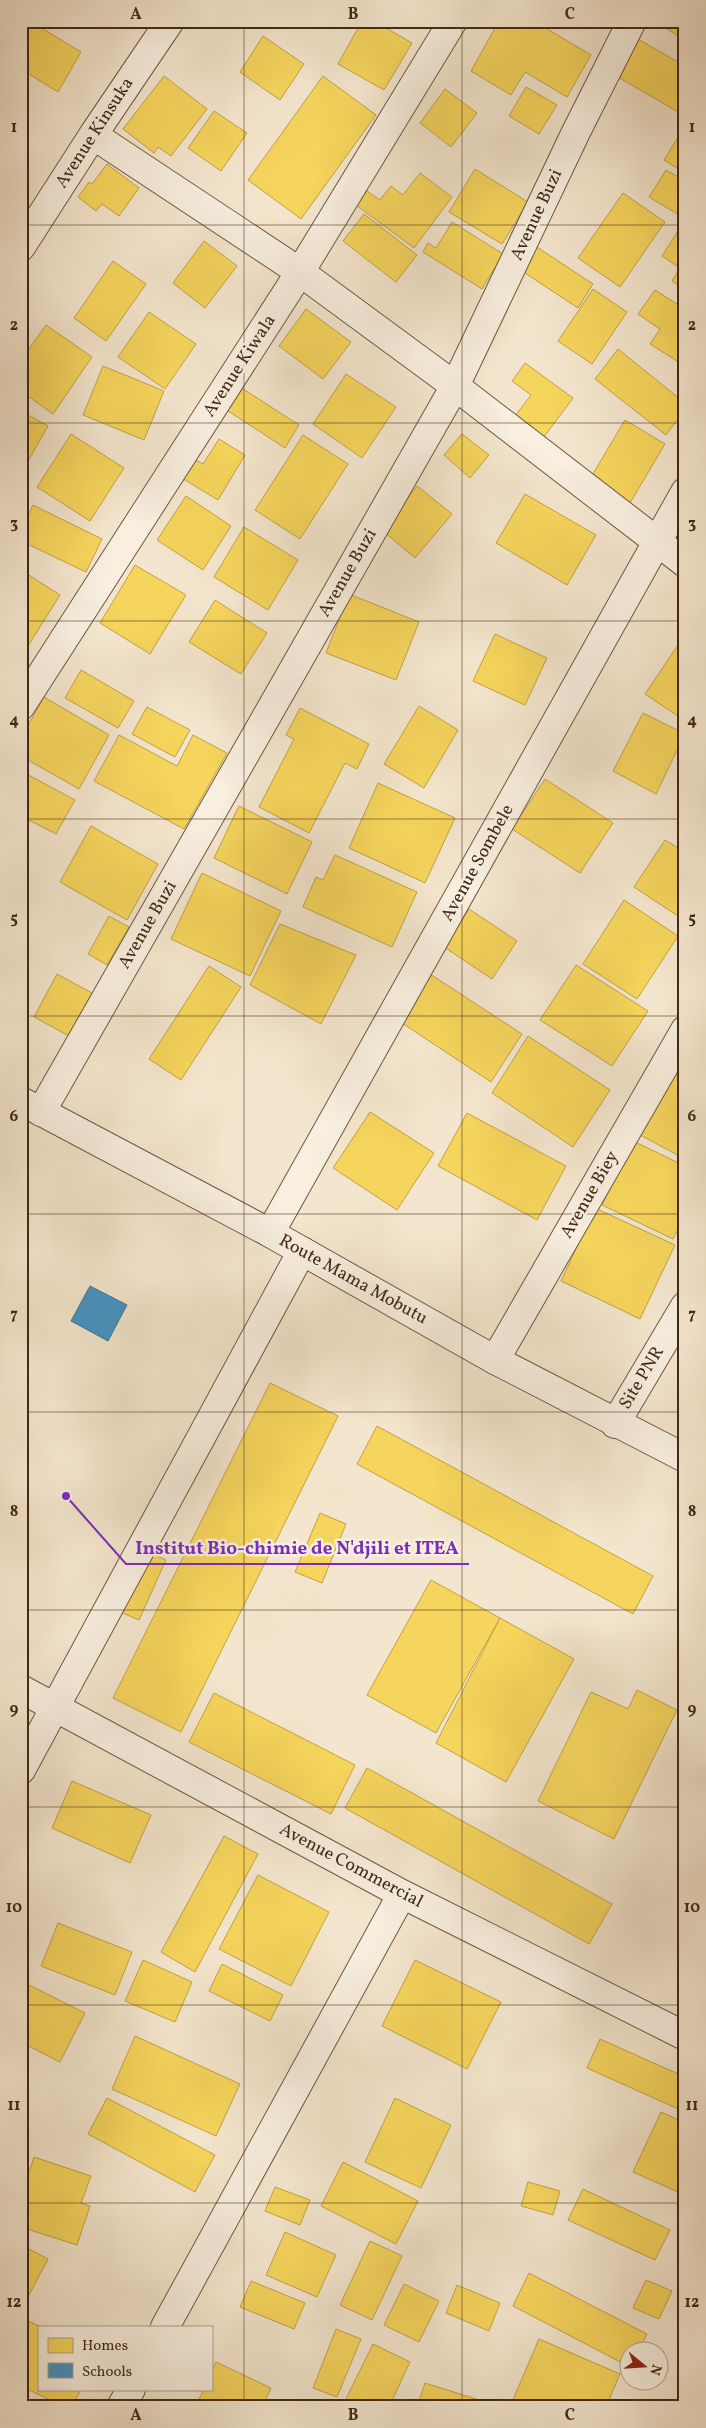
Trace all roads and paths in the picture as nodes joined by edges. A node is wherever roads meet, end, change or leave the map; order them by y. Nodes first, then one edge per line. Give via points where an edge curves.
1 (170, 21) edge
2 (453, 21) edge
3 (632, 21) edge
4 (93, 135) junction
5 (21, 247) edge
6 (300, 272) junction
7 (455, 386) junction
8 (685, 492) edge
9 (658, 542) junction
10 (685, 563) edge
11 (21, 706) edge
12 (685, 1030) edge
13 (31, 1106) edge
14 (270, 1233) junction
15 (302, 1251) junction
16 (685, 1306) edge
17 (495, 1360) junction
18 (615, 1424) junction
19 (685, 1458) edge
20 (21, 1688) edge
21 (54, 1707) junction
22 (21, 1770) edge
23 (402, 1894) junction
24 (685, 2036) edge
25 (166, 2326) edge
26 (130, 2390) edge
27 (122, 2407) edge

1 - 4 street, Avenue Kinsuka
2 - 6 street, Avenue Kiwala
3 - 7 street, Avenue Buzi
4 - 5 street, Avenue Kinsuka
4 - 6 street
6 - 7 street
6 - 11 street, Avenue Kiwala
7 - 9 street
7 - 13 street, Avenue Buzi
8 - 9 street, Avenue Sombele
9 - 10 street
9 - 14 street, Avenue Sombele
12 - 17 street, Avenue Biey
13 - 14 street, Route Mama Mobutu
14 - 15 street, Route Mama Mobutu
15 - 17 street, Route Mama Mobutu
15 - 21 street
16 - 18 street, Site PNR
17 - 18 street, Route Mama Mobutu
18 - 19 street, Route Mama Mobutu
20 - 21 street, Avenue Commercial
21 - 22 street
21 - 23 street, Avenue Commercial
23 - 24 street, Avenue Commercial
23 - 25 street
26 - 27 street

